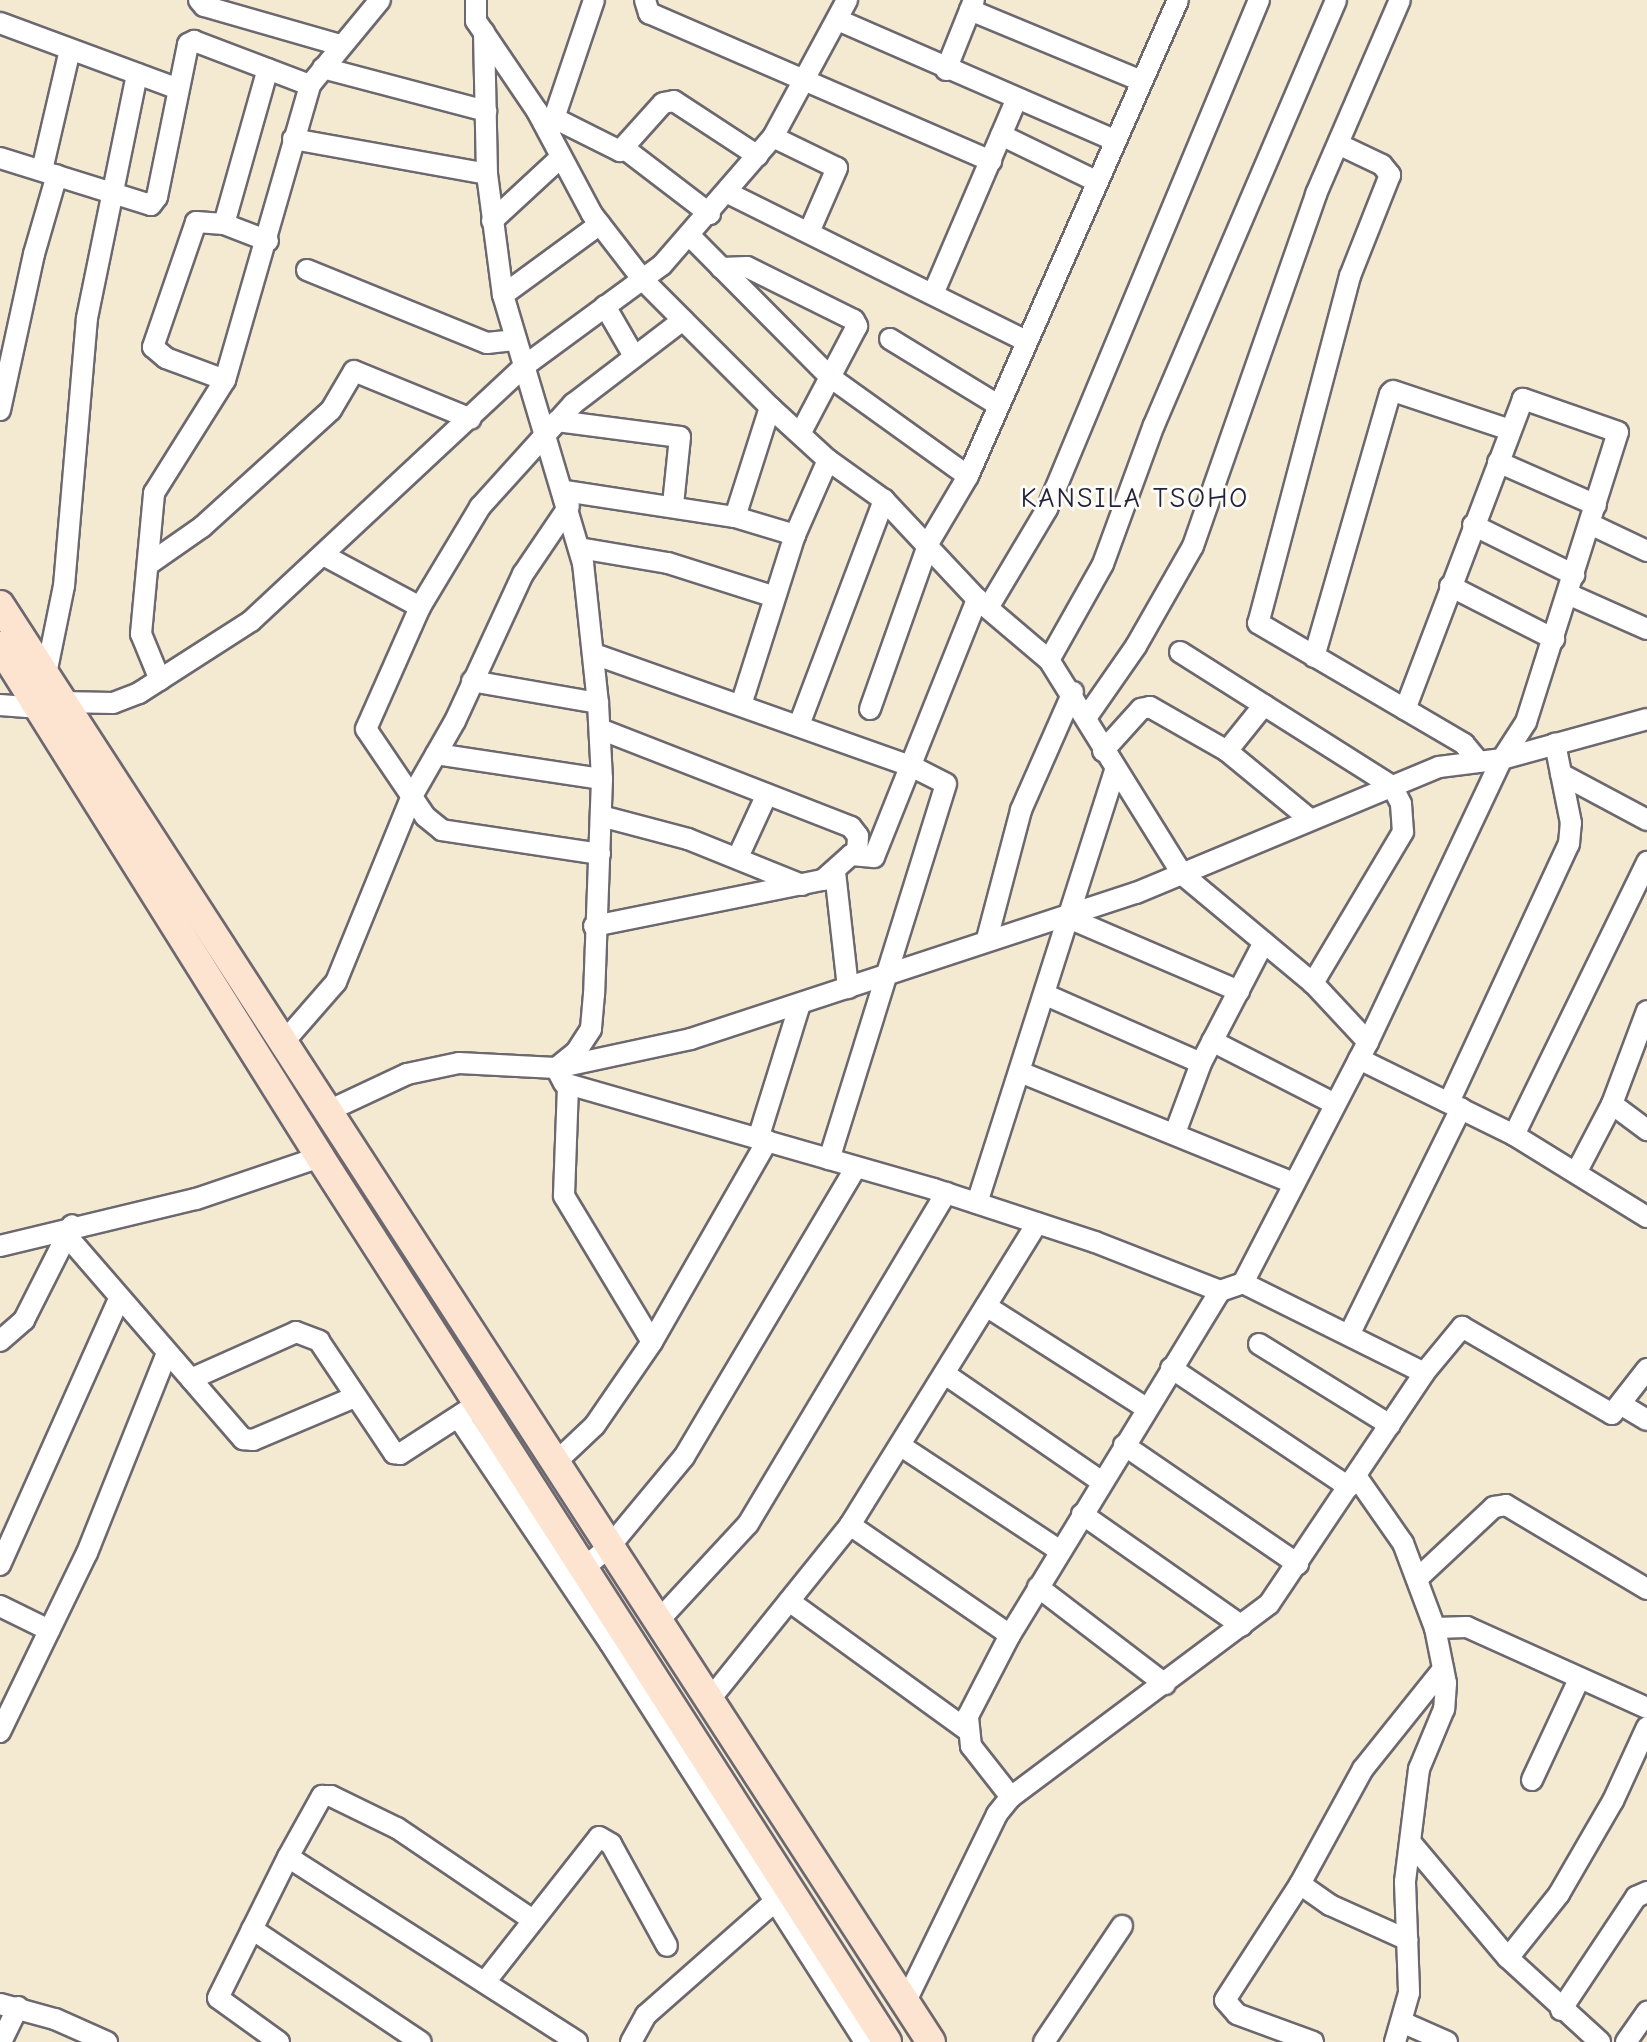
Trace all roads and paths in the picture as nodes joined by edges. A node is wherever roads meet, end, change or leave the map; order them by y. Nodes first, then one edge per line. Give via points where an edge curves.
1 (199, 0) edge
2 (380, 0) edge
3 (476, 0) edge
4 (594, 0) edge
5 (645, 0) edge
6 (847, 0) edge
7 (1178, 0) edge
8 (1259, 0) edge
9 (1336, 0) edge
10 (1400, 0) edge
11 (972, 5) edge
12 (838, 20) junction
13 (0, 23) edge
14 (484, 32) junction
15 (340, 45) junction
16 (70, 50) junction
17 (323, 68) junction
18 (268, 69) junction
19 (946, 70) junction
20 (137, 74) junction
21 (1141, 81) junction
22 (805, 82) junction
23 (310, 85) junction
24 (178, 89) junction
25 (1016, 100) junction
26 (486, 111) junction
27 (551, 126) junction
28 (1001, 135) junction
29 (773, 137) junction
30 (293, 139) junction
31 (1114, 140) junction
32 (1338, 144) junction
33 (625, 149) junction
34 (758, 156) junction
35 (0, 158) edge
36 (560, 158) junction
37 (991, 161) junction
38 (50, 172) junction
39 (487, 174) junction
40 (1096, 181) junction
41 (114, 192) junction
42 (728, 193) junction
43 (710, 214) junction
44 (492, 221) junction
45 (224, 224) junction
46 (600, 224) junction
47 (809, 232) junction
48 (690, 236) junction
49 (268, 241) junction
50 (721, 268) junction
51 (307, 270) dead end
52 (643, 280) junction
53 (933, 294) junction
54 (503, 295) junction
55 (605, 306) junction
56 (683, 320) junction
57 (890, 339) dead end
58 (514, 340) junction
59 (1024, 340) junction
60 (634, 356) junction
61 (523, 367) junction
62 (830, 377) junction
63 (225, 380) junction
64 (998, 405) junction
65 (770, 407) junction
66 (0, 410) edge
67 (471, 419) junction
68 (553, 427) junction
69 (1510, 430) junction
70 (800, 434) junction
71 (828, 460) junction
72 (1498, 462) junction
73 (968, 476) junction
74 (567, 499) junction
75 (884, 500) junction
76 (673, 505) junction
77 (1593, 515) junction
78 (735, 517) junction
79 (1473, 525) junction
80 (795, 535) junction
81 (929, 542) junction
82 (579, 548) junction
83 (1647, 551) edge
84 (325, 556) junction
85 (149, 564) junction
86 (1571, 585) junction
87 (1450, 586) junction
88 (775, 597) junction
89 (982, 604) junction
90 (0, 605) edge
91 (420, 607) junction
92 (1647, 629) edge
93 (1554, 639) junction
94 (0, 646) edge
95 (1180, 652) dead end
96 (594, 654) junction
97 (1314, 657) junction
98 (1049, 660) junction
99 (160, 680) junction
100 (472, 681) junction
101 (1073, 692) junction
102 (49, 697) junction
103 (598, 703) junction
104 (0, 705) edge
105 (741, 705) junction
106 (1264, 705) junction
107 (870, 709) dead end
108 (1405, 709) junction
109 (1086, 718) junction
110 (1647, 719) edge
111 (799, 725) junction
112 (600, 729) junction
113 (1555, 744) junction
114 (1103, 751) junction
115 (1227, 751) junction
116 (436, 754) junction
117 (1502, 759) junction
118 (1479, 762) junction
119 (911, 766) junction
120 (1115, 770) junction
121 (1561, 774) junction
122 (602, 779) junction
123 (1392, 786) junction
124 (767, 794) junction
125 (412, 796) junction
126 (601, 816) junction
127 (1307, 817) junction
128 (1647, 820) edge
129 (600, 854) junction
130 (857, 854) junction
131 (738, 857) junction
132 (1647, 862) edge
133 (835, 872) junction
134 (1182, 874) junction
135 (802, 885) junction
136 (1072, 915) junction
137 (594, 926) junction
138 (987, 939) junction
139 (1264, 942) junction
140 (885, 973) junction
141 (1313, 983) junction
142 (848, 988) junction
143 (1239, 991) junction
144 (1046, 995) junction
145 (800, 1004) junction
146 (1647, 1011) edge
147 (1212, 1041) junction
148 (282, 1044) junction
149 (1363, 1051) junction
150 (1639, 1059) edge
151 (1201, 1063) junction
152 (556, 1068) junction
153 (1020, 1072) junction
154 (568, 1086) junction
155 (1335, 1104) junction
156 (1612, 1104) junction
157 (1455, 1105) junction
158 (328, 1111) junction
159 (1647, 1130) edge
160 (1175, 1133) junction
161 (1514, 1135) junction
162 (762, 1140) junction
163 (320, 1157) junction
164 (829, 1159) junction
165 (856, 1167) junction
166 (1577, 1171) junction
167 (1294, 1183) junction
168 (946, 1193) junction
169 (977, 1203) junction
170 (1647, 1217) edge
171 (1037, 1223) junction
172 (69, 1230) junction
173 (0, 1246) edge
174 (1243, 1283) junction
175 (1220, 1291) junction
176 (119, 1299) junction
177 (986, 1306) junction
178 (1349, 1335) junction
179 (4, 1340) edge
180 (652, 1342) junction
181 (1259, 1344) dead end
182 (167, 1353) junction
183 (0, 1360) edge
184 (1171, 1368) junction
185 (1647, 1369) edge
186 (1424, 1373) junction
187 (945, 1374) junction
188 (191, 1379) junction
189 (355, 1397) junction
190 (1622, 1405) junction
191 (1146, 1408) junction
192 (468, 1410) junction
193 (1647, 1420) edge
194 (1390, 1425) junction
195 (1124, 1445) junction
196 (901, 1446) junction
197 (555, 1463) junction
198 (1353, 1481) junction
199 (1102, 1482) junction
200 (1082, 1514) junction
201 (850, 1525) junction
202 (610, 1546) junction
203 (1060, 1551) junction
204 (1298, 1564) junction
205 (0, 1565) edge
206 (585, 1567) junction
207 (1417, 1579) junction
208 (1038, 1587) junction
209 (1647, 1589) edge
210 (789, 1601) junction
211 (0, 1606) edge
212 (660, 1619) junction
213 (1242, 1626) junction
214 (1435, 1628) junction
215 (49, 1630) junction
216 (1010, 1635) junction
217 (1443, 1669) junction
218 (1579, 1679) junction
219 (1165, 1684) junction
220 (711, 1698) junction
221 (1647, 1708) edge
222 (1647, 1727) edge
223 (966, 1729) junction
224 (0, 1732) edge
225 (1532, 1780) dead end
226 (1011, 1797) junction
227 (1411, 1843) junction
228 (288, 1857) junction
229 (1300, 1884) junction
230 (1647, 1892) edge
231 (781, 1895) junction
232 (533, 1920) junction
233 (1122, 1926) dead end
234 (252, 1929) junction
235 (1408, 1940) junction
236 (667, 1946) dead end
237 (1508, 1958) junction
238 (822, 1960) junction
239 (485, 1982) junction
240 (904, 2005) junction
241 (9, 2006) edge
242 (1561, 2010) junction
243 (1647, 2012) edge
244 (1404, 2023) junction
245 (96, 2040) edge
246 (1, 2042) edge
247 (279, 2042) edge
248 (421, 2042) edge
249 (577, 2042) edge
250 (631, 2042) edge
251 (865, 2042) edge
252 (887, 2042) edge
253 (931, 2042) edge
254 (1044, 2042) edge
255 (1313, 2042) edge
256 (1395, 2042) edge
257 (1447, 2042) edge
258 (1600, 2042) edge
259 (1626, 2042) edge

1 - 15 street via 204,6
2 - 15 street
3 - 14 street via 476,21
4 - 27 street
5 - 22 street via 649,13
6 - 12 street
7 - 21 street
8 - 89 street via 1047,509
9 - 98 street via 1154,425 1103,564
10 - 32 street
11 - 19 street
11 - 21 street
12 - 19 street
12 - 22 street
13 - 16 street
14 - 26 street
14 - 27 street
15 - 17 street
16 - 20 street
16 - 38 street
17 - 23 street
17 - 26 street
18 - 23 street
18 - 24 street via 194,41 185,49
18 - 45 street
19 - 25 street
20 - 24 street
20 - 41 street
21 - 31 street
22 - 29 street
22 - 37 street
23 - 30 street
24 - 41 street via 155,202
25 - 28 street
25 - 31 street
26 - 39 street
27 - 33 street
27 - 36 street
28 - 37 street
28 - 40 street
29 - 34 street
29 - 47 street via 837,168
30 - 39 street
30 - 49 street
31 - 40 street
32 - 97 street via 1382,165 1390,175 1350,276 1258,623
32 - 109 street via 1193,546 1136,646
33 - 34 street via 663,103 674,101
33 - 43 street
34 - 42 street
35 - 38 street
36 - 44 street
36 - 46 street
37 - 53 street
38 - 41 street
38 - 66 street
39 - 44 street
40 - 59 street
41 - 102 street via 87,318
42 - 43 street
42 - 47 street
43 - 48 street
44 - 54 street
45 - 49 street
45 - 63 street via 196,222 153,347 166,358
46 - 52 street
46 - 54 street
47 - 53 street
48 - 50 street
48 - 52 street
49 - 63 street
50 - 62 street
50 - 62 street via 747,267 854,320 857,326
51 - 58 street via 487,343
52 - 55 street
52 - 56 street
53 - 59 street
54 - 58 street
55 - 60 street
55 - 61 street
56 - 60 street
56 - 65 street
57 - 64 street
58 - 61 street
59 - 64 street
60 - 68 street
61 - 67 street
61 - 68 street
62 - 70 street
62 - 73 street
63 - 85 street via 154,493
64 - 73 street
65 - 70 street
65 - 78 street
67 - 84 street
67 - 85 street via 354,371 331,410 202,527
68 - 74 street
68 - 76 street via 680,437
68 - 91 street via 480,507
69 - 72 street
69 - 77 street via 1528,398 1618,432
69 - 97 street via 1390,394
70 - 71 street
71 - 75 street
71 - 80 street
72 - 77 street
72 - 79 street
73 - 81 street
74 - 76 street
74 - 82 street
74 - 100 street via 523,574
75 - 81 street
75 - 111 street
76 - 78 street
77 - 83 street
77 - 86 street
78 - 80 street
79 - 86 street
79 - 87 street
80 - 88 street
81 - 89 street
81 - 107 street
82 - 88 street via 668,563
82 - 96 street
84 - 91 street
84 - 99 street via 251,621
85 - 99 street via 141,634
86 - 92 street
86 - 93 street
87 - 93 street
87 - 108 street
88 - 105 street
89 - 98 street
89 - 119 street
90 - 102 main road
91 - 125 street via 366,729
93 - 117 street via 1526,722
94 - 102 main road
95 - 106 street
96 - 103 street
96 - 105 street
97 - 108 street
98 - 101 street
99 - 102 street via 113,703
100 - 103 street
100 - 116 street
101 - 109 street
101 - 138 street via 1021,810
102 - 104 street
102 - 148 main road
102 - 163 main road
103 - 112 street
105 - 111 street
106 - 115 street
106 - 123 street
108 - 118 street via 1464,744
109 - 114 street
110 - 113 street
111 - 119 street
112 - 122 street
112 - 124 street
113 - 117 street
113 - 121 street
114 - 115 street via 1146,706
114 - 120 street
115 - 127 street
116 - 122 street
116 - 125 street
117 - 118 street
117 - 149 street
118 - 123 street via 1439,767
119 - 130 street via 874,857
119 - 140 street via 942,779 945,790
120 - 134 street
120 - 136 street
121 - 128 street
121 - 157 street via 1572,833 1569,844
122 - 126 street
123 - 127 street
123 - 141 street via 1401,804 1403,832
124 - 130 street via 851,827 858,836
124 - 131 street
125 - 129 street via 425,816 459,836
125 - 148 street via 336,982
126 - 129 street
126 - 131 street
127 - 134 street
129 - 137 street
130 - 133 street via 839,863
131 - 135 street
132 - 161 street
133 - 135 street
133 - 142 street
134 - 136 street
134 - 139 street
135 - 137 street
136 - 138 street
136 - 143 street
136 - 144 street
137 - 152 street via 591,1029
138 - 140 street
139 - 141 street
139 - 143 street
140 - 142 street
140 - 164 street
141 - 149 street
142 - 145 street
143 - 147 street
144 - 151 street
144 - 153 street
145 - 152 street via 691,1039
145 - 162 street
146 - 150 street
147 - 151 street
147 - 155 street
148 - 158 main road
149 - 155 street
149 - 157 street
150 - 156 street
151 - 160 street
152 - 154 street
152 - 158 street via 459,1063 407,1074
153 - 160 street
153 - 169 street
154 - 162 street
154 - 180 street via 564,1196
155 - 167 street
156 - 159 street
156 - 166 street
157 - 161 street
157 - 178 street
158 - 197 main road
160 - 167 street
161 - 166 street
162 - 164 street
162 - 180 street
163 - 172 street via 196,1199
163 - 192 main road
164 - 165 street
165 - 168 street
165 - 202 street via 684,1457
166 - 170 street
167 - 174 street
168 - 169 street
168 - 212 street via 748,1524
169 - 171 street
171 - 175 street
171 - 177 street
172 - 173 street
172 - 176 street
172 - 179 street via 39,1296
174 - 175 street
174 - 178 street
175 - 184 street
176 - 182 street
176 - 205 street
177 - 187 street
177 - 191 street
178 - 186 street
179 - 183 street
180 - 197 street via 595,1425
181 - 194 street
182 - 188 street
182 - 215 street via 87,1553
184 - 191 street
184 - 198 street
185 - 190 street
186 - 190 street via 1458,1331 1468,1327 1607,1413 1617,1413
186 - 194 street
187 - 196 street
187 - 199 street
188 - 189 street via 248,1441
188 - 189 street via 296,1332 319,1341
189 - 192 street via 387,1445 400,1454
190 - 193 street
191 - 195 street
192 - 206 main road
192 - 231 street via 610,1643
194 - 198 street
195 - 199 street
195 - 204 street
196 - 201 street
196 - 203 street
197 - 202 main road
198 - 204 street
198 - 207 street via 1403,1543
199 - 200 street
200 - 203 street
200 - 213 street
201 - 210 street
201 - 216 street
202 - 206 street
202 - 212 main road
203 - 208 street
204 - 213 street via 1269,1604
206 - 231 main road
207 - 209 street via 1494,1507 1506,1505
207 - 214 street
208 - 216 street
208 - 219 street
210 - 220 street
210 - 223 street
211 - 215 street
212 - 220 main road
213 - 219 street
214 - 217 street
214 - 218 street via 1467,1627
215 - 224 street
216 - 223 street
217 - 227 street via 1444,1709 1419,1769
217 - 229 street via 1363,1769
218 - 221 street
218 - 225 street
219 - 226 street
220 - 240 main road
222 - 237 street via 1613,1801 1559,1894
223 - 226 street via 971,1746
226 - 240 street via 997,1814
227 - 235 street via 1405,1882
227 - 237 street
228 - 232 street via 322,1796 331,1796 397,1828
228 - 234 street
228 - 239 street
229 - 235 street via 1330,1905
229 - 255 street via 1225,2000 1237,2014
230 - 242 street via 1636,1897
231 - 238 main road
231 - 250 street via 646,2015
232 - 236 street via 599,1837 605,1838
232 - 239 street
233 - 254 street
234 - 247 street via 218,1998
234 - 248 street
235 - 244 street
237 - 242 street
238 - 251 street
238 - 252 main road
239 - 249 street
240 - 253 main road
241 - 245 street
241 - 246 street
242 - 258 street
243 - 259 street
244 - 256 street
244 - 257 street

